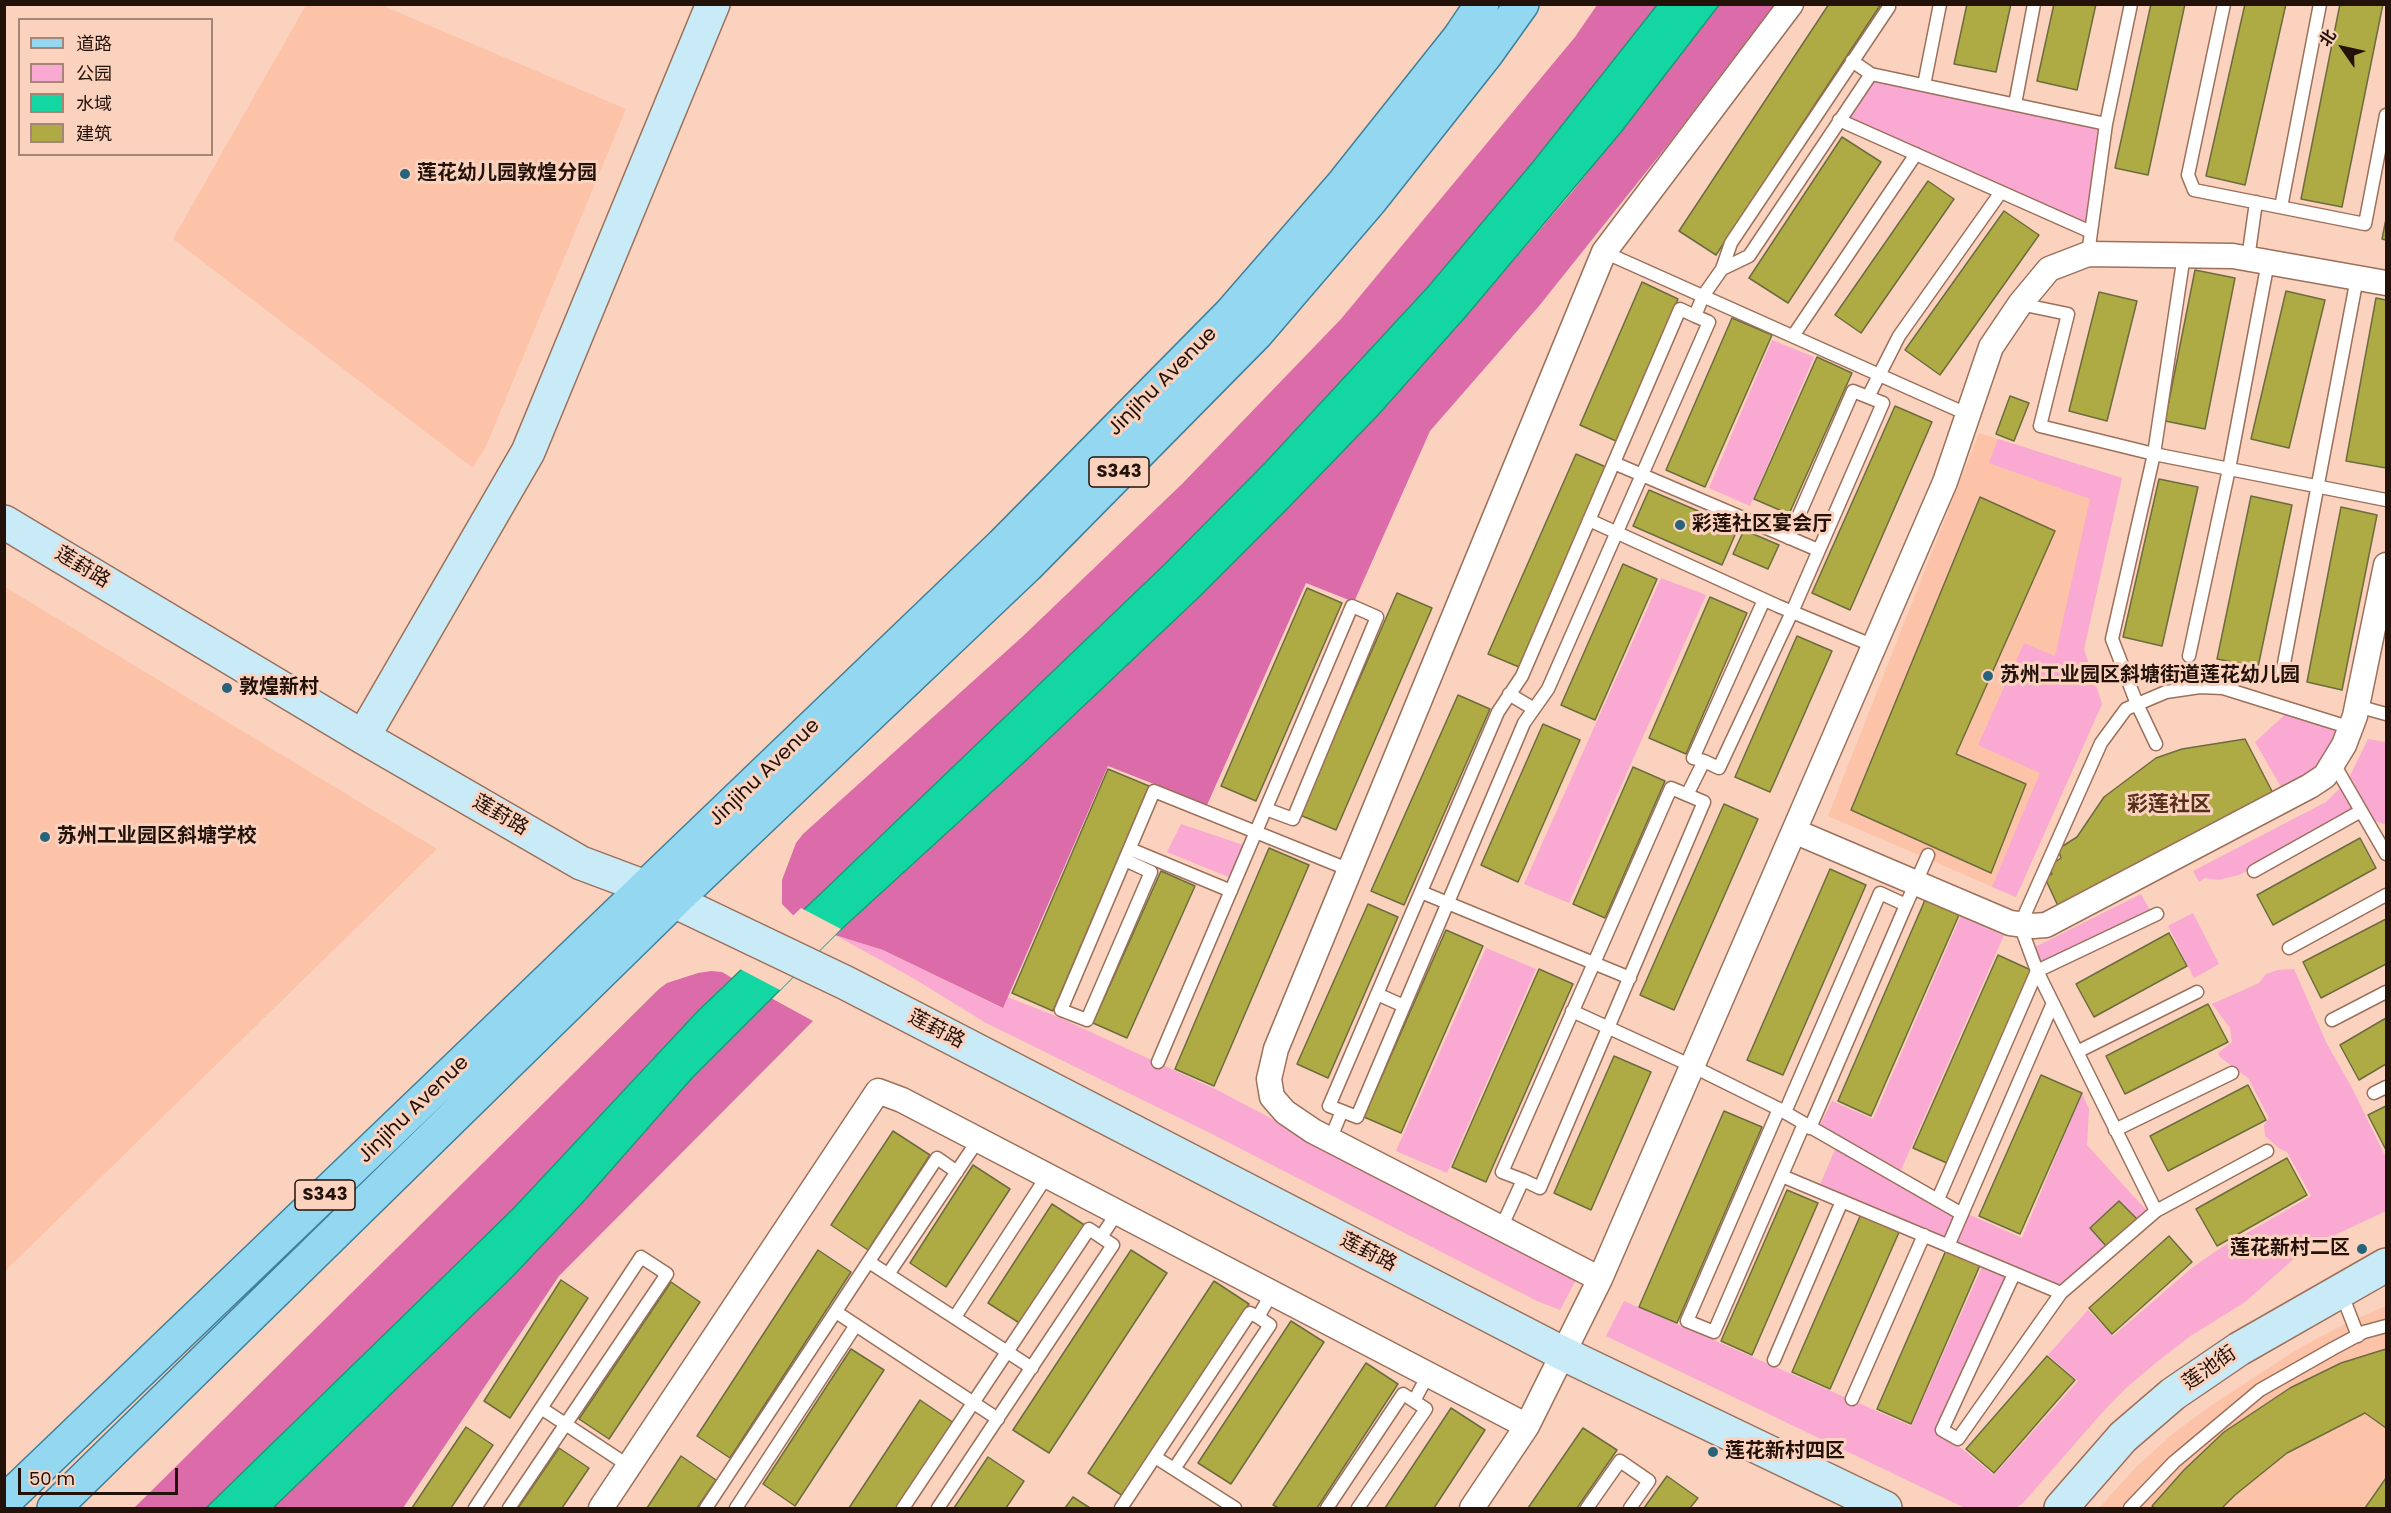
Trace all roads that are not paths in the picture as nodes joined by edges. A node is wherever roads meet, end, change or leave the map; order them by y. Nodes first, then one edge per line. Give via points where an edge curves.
1 (713, 4) edge
2 (1482, 4) edge
3 (1522, 4) edge
4 (1791, 4) edge
5 (1940, 4) edge
6 (2034, 4) edge
7 (2131, 4) edge
8 (2224, 4) edge
9 (2320, 4) edge
10 (1888, 7) dead end
11 (1852, 62) junction
12 (1871, 74) junction
13 (1924, 85) junction
14 (2015, 104) junction
15 (2386, 115) edge
16 (1839, 120) junction
17 (2106, 124) junction
18 (1916, 154) junction
19 (2001, 192) junction
20 (2256, 202) junction
21 (2281, 207) junction
22 (2090, 243) junction
23 (1604, 252) junction
24 (2184, 255) junction
25 (2258, 261) junction
26 (1722, 269) junction
27 (2357, 278) junction
28 (2386, 283) edge
29 (1703, 296) junction
30 (2020, 304) junction
31 (1695, 316) junction
32 (1793, 336) junction
33 (1879, 375) junction
34 (1868, 397) junction
35 (1969, 414) junction
36 (2154, 454) junction
37 (1614, 463) junction
38 (2229, 469) junction
39 (1642, 475) junction
40 (2318, 486) junction
41 (2386, 500) edge
42 (1589, 520) junction
43 (4, 522) edge
44 (1616, 533) junction
45 (1790, 538) junction
46 (1818, 550) junction
47 (2386, 565) edge
48 (1764, 600) junction
49 (1792, 612) junction
50 (1874, 646) junction
51 (2189, 656) dead end
52 (2282, 674) dead end
53 (1509, 694) junction
54 (2137, 704) junction
55 (1534, 709) junction
56 (2386, 714) edge
57 (2354, 717) junction
58 (363, 737) junction
59 (2156, 744) dead end
60 (1704, 761) junction
61 (2334, 764) junction
62 (1688, 795) junction
63 (1266, 809) junction
64 (2361, 811) junction
65 (1794, 831) junction
66 (1256, 832) junction
67 (2386, 854) edge
68 (1127, 855) junction
69 (1928, 855) dead end
70 (1350, 870) junction
71 (2254, 871) dead end
72 (1231, 891) junction
73 (1421, 892) junction
74 (1911, 894) junction
75 (659, 895) junction
76 (2386, 895) edge
77 (1448, 903) junction
78 (2157, 914) dead end
79 (2020, 925) junction
80 (2289, 948) dead end
81 (1592, 963) junction
82 (2037, 971) junction
83 (1630, 978) junction
84 (2197, 992) dead end
85 (2386, 992) edge
86 (1377, 994) junction
87 (2053, 1003) junction
88 (1404, 1006) junction
89 (1572, 1011) junction
90 (2332, 1020) dead end
91 (1609, 1028) junction
92 (2077, 1052) junction
93 (1158, 1062) dead end
94 (1692, 1066) junction
95 (2232, 1073) dead end
96 (2386, 1087) edge
97 (2374, 1093) dead end
98 (1342, 1111) junction
99 (1782, 1111) junction
100 (1807, 1126) junction
101 (2115, 1130) junction
102 (978, 1140) junction
103 (1330, 1140) junction
104 (2266, 1152) dead end
105 (957, 1172) junction
106 (1047, 1176) junction
107 (1782, 1176) junction
108 (1523, 1180) junction
109 (1938, 1199) junction
110 (1842, 1201) junction
111 (2156, 1211) junction
112 (1117, 1212) junction
113 (1962, 1214) junction
114 (1501, 1228) junction
115 (1924, 1235) junction
116 (1101, 1237) junction
117 (1948, 1246) junction
118 (869, 1262) junction
119 (2386, 1265) edge
120 (889, 1274) junction
121 (2014, 1274) junction
122 (1600, 1279) junction
123 (2341, 1290) junction
124 (1272, 1293) junction
125 (2061, 1293) junction
126 (836, 1312) junction
127 (955, 1317) junction
128 (1258, 1317) junction
129 (856, 1325) junction
130 (2386, 1326) edge
131 (2358, 1336) junction
132 (1008, 1351) junction
133 (1564, 1354) junction
134 (1774, 1360) dead end
135 (1032, 1368) junction
136 (1428, 1375) junction
137 (1852, 1399) dead end
138 (1414, 1401) junction
139 (974, 1403) junction
140 (541, 1408) junction
141 (998, 1419) junction
142 (566, 1425) junction
143 (1527, 1426) junction
144 (1155, 1457) junction
145 (629, 1466) junction
146 (1174, 1469) junction
147 (4, 1502) edge
148 (1127, 1506) edge
149 (54, 1509) edge
150 (475, 1509) edge
151 (509, 1509) edge
152 (601, 1509) edge
153 (706, 1509) edge
154 (736, 1509) edge
155 (903, 1509) edge
156 (938, 1509) edge
157 (1235, 1509) edge
158 (1327, 1509) edge
159 (1358, 1509) edge
160 (1472, 1509) edge
161 (1587, 1509) edge
162 (1630, 1509) edge
163 (1885, 1509) edge
164 (2061, 1509) edge
165 (2130, 1509) edge

1 - 58 main road via 528,452
2 - 75 main road, Jinjihu Avenue / S343 via 1342,184 1230,314
3 - 75 main road, Jinjihu Avenue / S343 via 1370,201 1256,334 1027,566
4 - 23 street
5 - 13 lane
6 - 14 lane
7 - 17 lane
8 - 20 lane via 2188,175 2194,190
9 - 21 lane
10 - 11 lane
11 - 12 lane
11 - 26 lane via 1731,243
12 - 13 lane
12 - 16 lane
13 - 14 lane
14 - 17 lane
15 - 21 lane via 2365,224
16 - 18 lane
16 - 26 lane via 1749,256
17 - 22 lane
18 - 19 lane
18 - 32 lane
19 - 22 lane
19 - 33 lane via 1899,336
20 - 21 lane
20 - 25 lane
22 - 24 street
22 - 30 street via 2049,269
23 - 29 lane
23 - 70 street
24 - 25 street
24 - 36 lane
25 - 27 street
25 - 38 lane
26 - 29 lane
27 - 28 street
27 - 40 lane
29 - 31 lane
29 - 32 lane
30 - 35 street via 1991,348
30 - 36 lane via 2068,314 2040,426
31 - 37 lane via 1680,309
31 - 39 lane via 1709,321
32 - 33 lane
33 - 34 lane
33 - 35 lane
34 - 45 lane via 1853,391
34 - 46 lane via 1883,403
35 - 50 street via 1945,482
36 - 38 lane
36 - 54 lane via 2112,639
37 - 39 lane
37 - 42 lane
38 - 40 lane
38 - 51 lane
39 - 44 lane
39 - 45 lane
40 - 41 lane
40 - 52 lane
42 - 44 lane
42 - 53 lane via 1522,676
43 - 58 main road, 莲葑路
44 - 48 lane
44 - 55 lane via 1548,689
45 - 46 lane
46 - 49 lane
47 - 57 street
48 - 49 lane
48 - 60 lane via 1693,758
49 - 50 lane
49 - 60 lane via 1719,768
50 - 65 street
53 - 55 lane
53 - 73 lane
54 - 57 lane via 2166,692 2223,688
54 - 59 lane
54 - 79 lane via 2126,709 2101,744
55 - 77 lane via 1524,723
56 - 57 lane
57 - 61 street
58 - 75 main road, 莲葑路 via 581,863
60 - 62 lane
61 - 64 lane
61 - 79 street via 2310,786 2046,926
62 - 81 lane via 1671,788
62 - 83 lane via 1704,802
63 - 63 lane via 1293,819 1377,617 1352,606
63 - 66 lane
64 - 67 lane
64 - 71 lane
65 - 74 street
65 - 94 street
66 - 68 lane via 1154,791
66 - 70 lane
66 - 72 lane
68 - 68 lane via 1151,872 1087,1020 1061,1010
68 - 72 lane
69 - 74 lane
70 - 103 street via 1276,1049 1269,1079 1272,1096 1286,1112
72 - 93 lane
73 - 77 lane
73 - 86 lane
74 - 79 street
74 - 99 lane via 1880,893
74 - 100 lane
75 - 133 main road, 莲葑路 via 846,983
75 - 147 main road, Jinjihu Avenue / S343
75 - 149 main road, Jinjihu Avenue / S343
76 - 80 lane
77 - 81 lane
77 - 88 lane
78 - 82 lane
79 - 82 lane
81 - 83 lane
81 - 89 lane
82 - 87 lane
82 - 109 lane
83 - 91 lane
84 - 92 lane
85 - 90 lane
86 - 88 lane
86 - 98 lane via 1329,1106
87 - 92 lane
87 - 113 lane
88 - 98 lane via 1357,1117
89 - 91 lane
89 - 108 lane via 1502,1172
91 - 94 lane
91 - 108 lane via 1540,1188
92 - 101 lane
94 - 99 lane
94 - 122 street
95 - 101 lane
96 - 97 lane
98 - 103 lane
99 - 100 lane
99 - 107 lane via 1687,1321 1714,1332
100 - 107 lane
100 - 109 lane
101 - 111 lane
102 - 105 lane
102 - 106 street
102 - 145 street via 878,1091
103 - 114 street
104 - 111 lane
105 - 118 lane via 937,1158
105 - 120 lane
106 - 112 street
106 - 127 lane
107 - 110 lane
108 - 114 lane
109 - 113 lane
110 - 115 lane
110 - 134 lane
111 - 125 lane
112 - 116 lane
112 - 124 street
113 - 117 lane
114 - 122 street
115 - 117 lane
115 - 137 lane
116 - 132 lane via 1089,1229
116 - 135 lane via 1113,1245
117 - 121 lane
118 - 120 lane
118 - 126 lane
119 - 123 main road, 莲池街
120 - 127 lane
121 - 125 lane
121 - 125 lane via 1942,1430 1958,1439
122 - 133 street
123 - 131 lane
123 - 164 main road, 莲池街 via 2239,1349 2173,1394 2122,1437
124 - 128 lane
124 - 136 street
126 - 129 lane
126 - 153 lane
127 - 132 lane
128 - 144 lane via 1250,1312
128 - 146 lane via 1270,1325
129 - 139 lane
129 - 154 lane
130 - 131 lane
131 - 165 lane via 2260,1390 2174,1462
132 - 135 lane
132 - 139 lane
133 - 143 street
133 - 163 main road, 莲葑路
135 - 141 lane
136 - 138 lane
136 - 143 street
138 - 158 lane via 1403,1394
138 - 159 lane via 1426,1409
139 - 141 lane
139 - 155 lane
140 - 142 lane
140 - 142 lane via 641,1257 667,1274
140 - 150 lane
141 - 156 lane
142 - 145 lane
142 - 151 lane
143 - 160 street
144 - 146 lane
144 - 148 lane
145 - 152 street
146 - 157 lane
161 - 162 lane via 1620,1461 1649,1481

